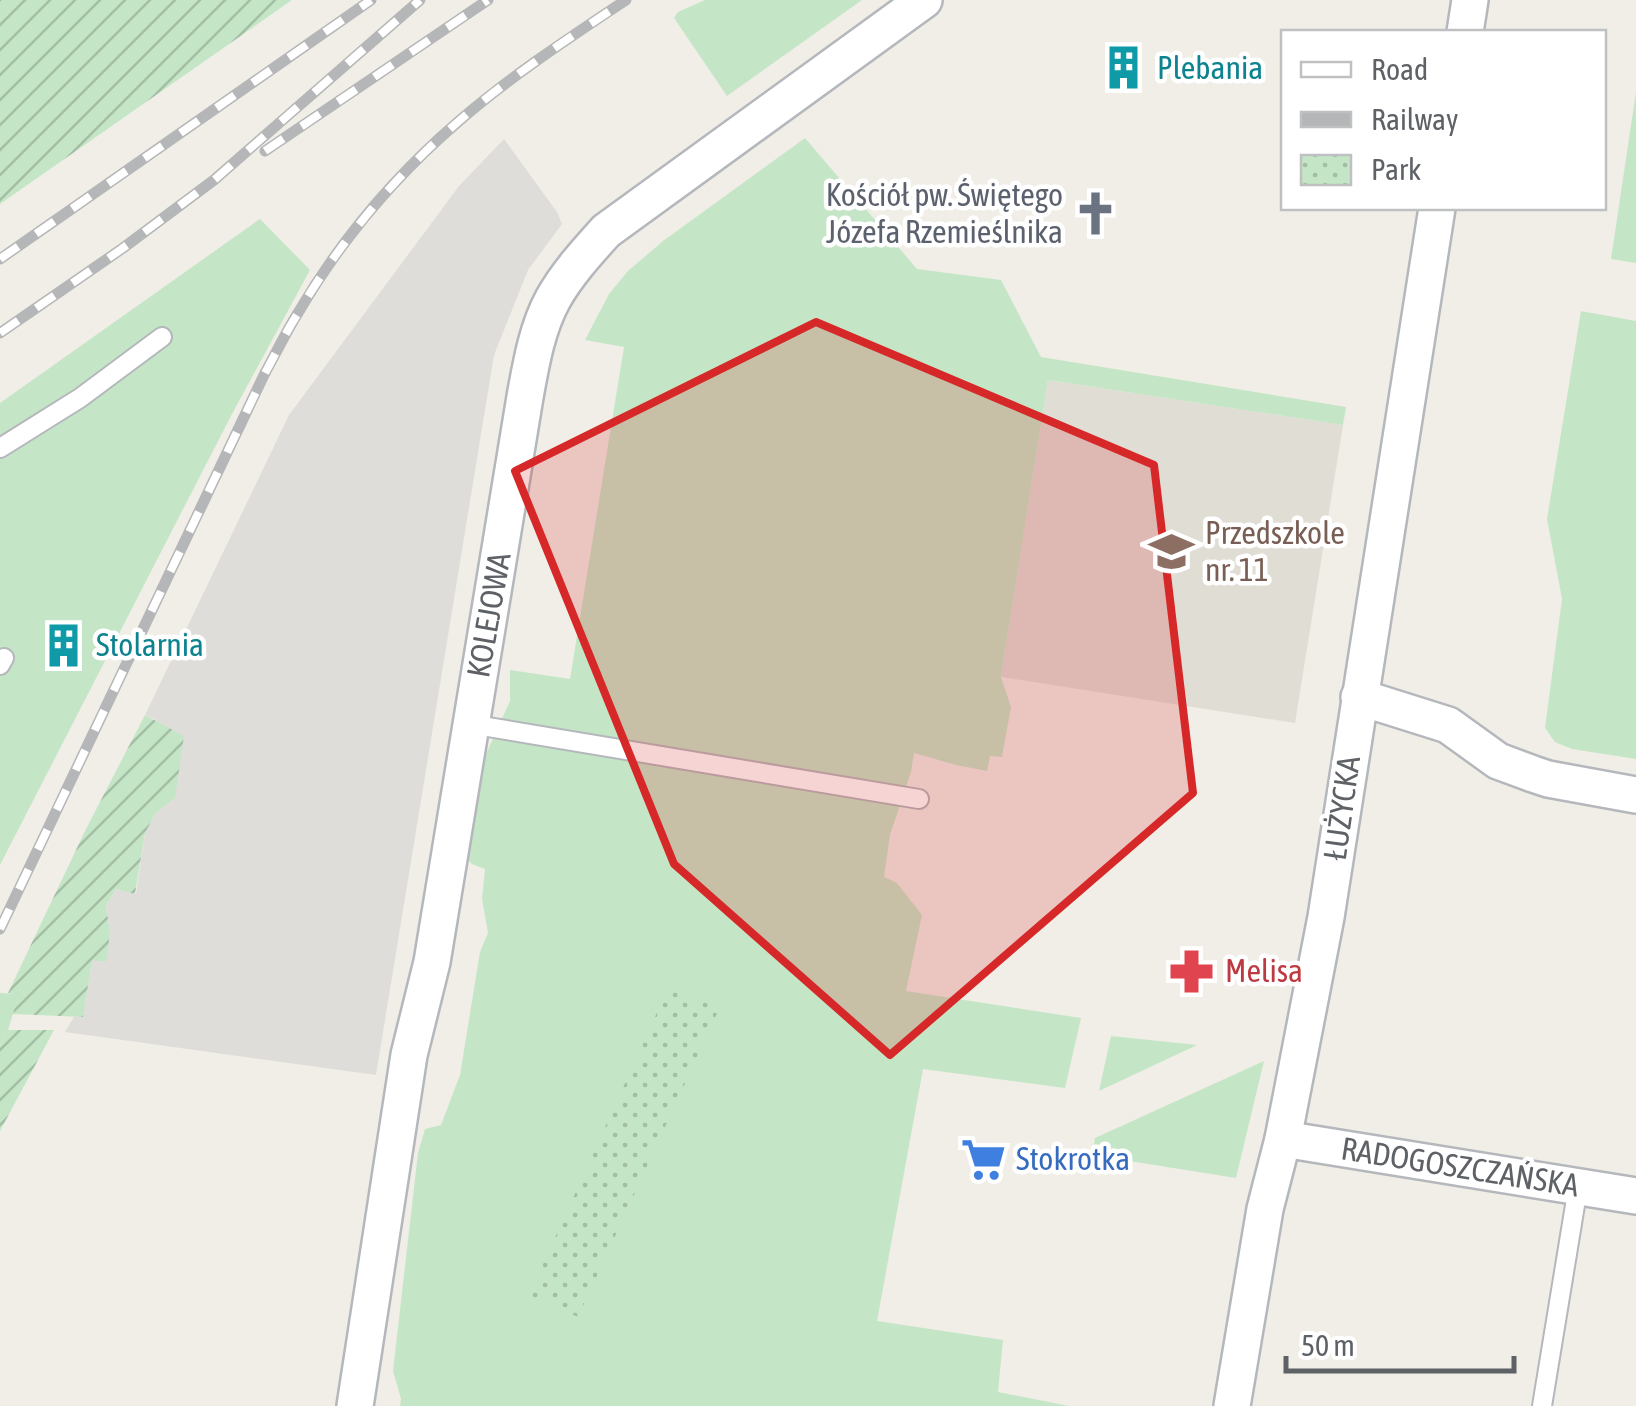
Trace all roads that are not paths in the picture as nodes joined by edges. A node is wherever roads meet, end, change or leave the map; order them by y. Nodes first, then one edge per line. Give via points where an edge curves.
1 (924, 0) edge
2 (1470, 0) edge
3 (1465, 30) edge
4 (1437, 210) edge
5 (162, 337) dead end
6 (0, 448) edge
7 (1359, 697) junction
8 (470, 724) junction
9 (1636, 795) edge
10 (919, 799) dead end
11 (1283, 1139) junction
12 (1578, 1186) junction
13 (1636, 1196) edge
14 (355, 1406) edge
15 (1232, 1406) edge
16 (1542, 1406) edge

1 - 8 street, KOLEJOWA via 606,231 552,300 530,367
2 - 3 street
4 - 7 street, ŁUŻYCKA
5 - 6 lane
7 - 9 street via 1448,725 1498,761 1532,774
7 - 11 street, ŁUŻYCKA
8 - 10 lane
8 - 14 street, KOLEJOWA via 432,962 409,1055
11 - 12 street, RADOGOSZCZAŃSKA
11 - 15 street, ŁUŻYCKA via 1264,1209
12 - 13 street, RADOGOSZCZAŃSKA
12 - 16 lane

